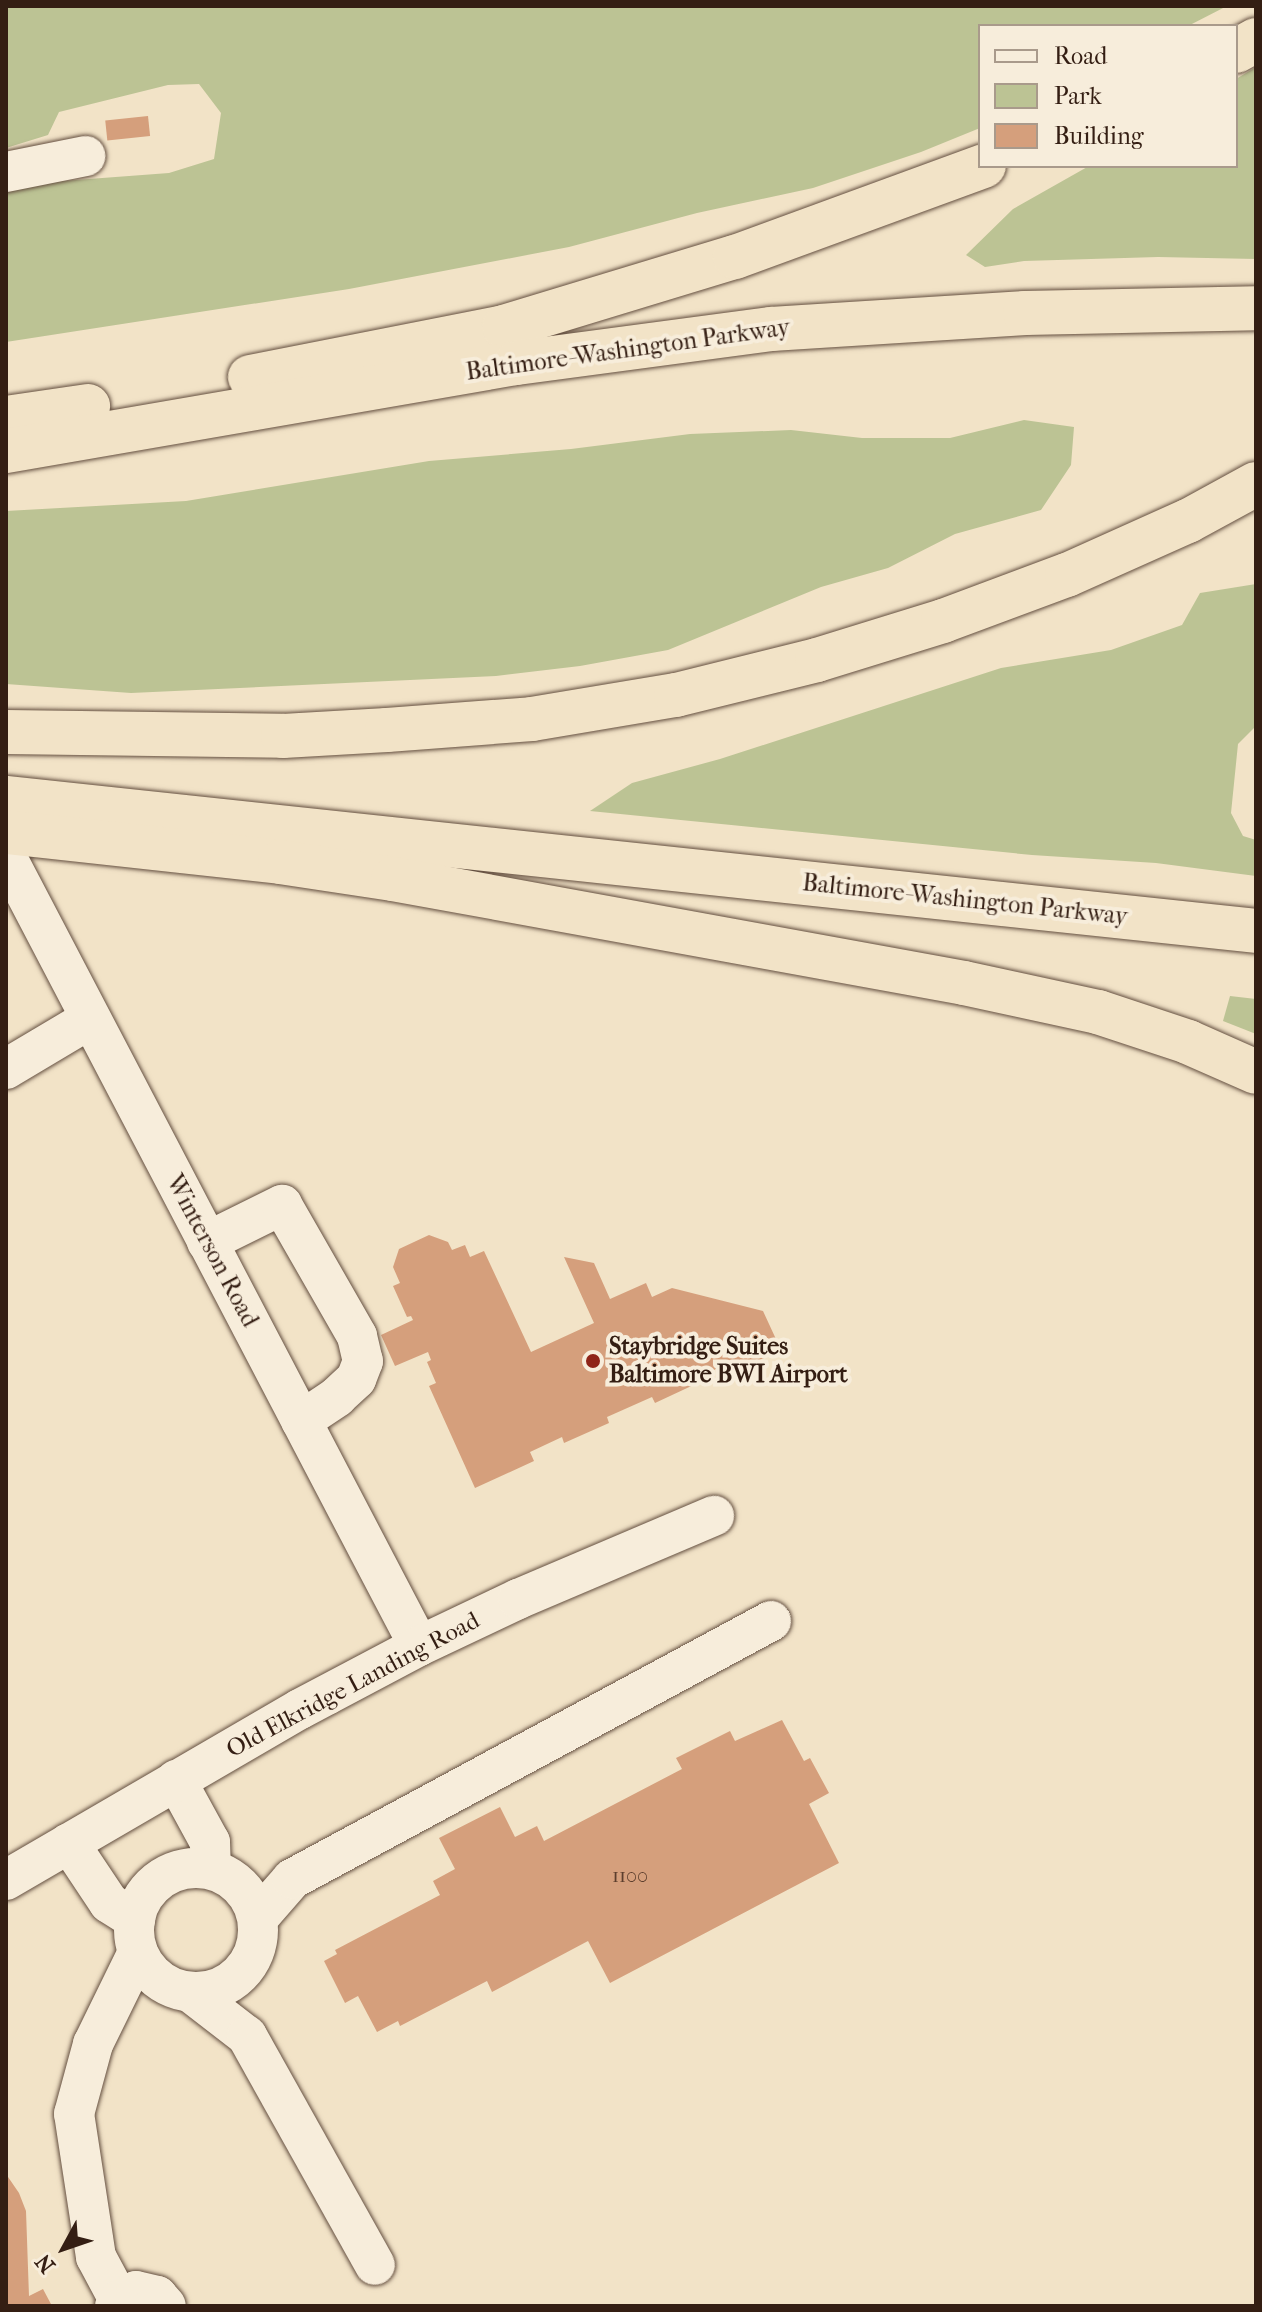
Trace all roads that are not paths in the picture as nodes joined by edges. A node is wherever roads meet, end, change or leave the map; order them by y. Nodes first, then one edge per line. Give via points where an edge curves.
1 (1256, 40) edge
2 (1238, 50) edge
3 (85, 156) dead end
4 (979, 168) edge
5 (6, 172) edge
6 (1256, 308) edge
7 (6, 418) edge
8 (6, 451) edge
9 (1256, 484) edge
10 (6, 732) edge
11 (6, 798) edge
12 (6, 832) edge
13 (14, 871) edge
14 (1256, 931) edge
15 (90, 1019) junction
16 (6, 1069) edge
17 (1256, 1072) edge
18 (207, 1242) junction
19 (301, 1421) junction
20 (714, 1516) dead end
21 (771, 1621) dead end
22 (419, 1646) junction
23 (176, 1780) junction
24 (69, 1843) junction
25 (6, 1880) edge
26 (236, 1891) junction
27 (136, 1936) junction
28 (248, 1964) junction
29 (182, 1990) junction
30 (104, 2019) junction
31 (247, 2036) junction
32 (375, 2265) dead end
33 (117, 2303) edge
34 (166, 2306) edge

1 - 2 highway
3 - 5 street
4 - 7 highway via 735,257 504,327 305,368
6 - 8 highway, Baltimore-Washington Parkway via 1025,313 771,329 516,363
9 - 10 highway via 1067,575 943,621 676,695 532,719 283,736
11 - 14 highway, Baltimore-Washington Parkway
12 - 17 highway via 393,879 964,983 1098,1012
13 - 15 street, Winterson Road
15 - 16 street
15 - 18 street, Winterson Road
18 - 19 street, Winterson Road
18 - 19 street via 282,1205 357,1336 363,1361 356,1379
19 - 22 street, Winterson Road
20 - 22 street, Old Elkridge Landing Road
21 - 26 street via 292,1879
22 - 23 street, Old Elkridge Landing Road
23 - 24 street, Old Elkridge Landing Road
23 - 26 street
24 - 25 street, Old Elkridge Landing Road
24 - 27 street
26 - 27 street via 177,1870 162,1877 140,1902
26 - 28 street via 255,1948
27 - 29 street via 151,1972
27 - 30 street
28 - 29 street via 223,1986
28 - 31 street
29 - 30 street
29 - 31 street
30 - 33 street via 74,2114 96,2257
31 - 32 street
33 - 34 street via 136,2291 157,2296

